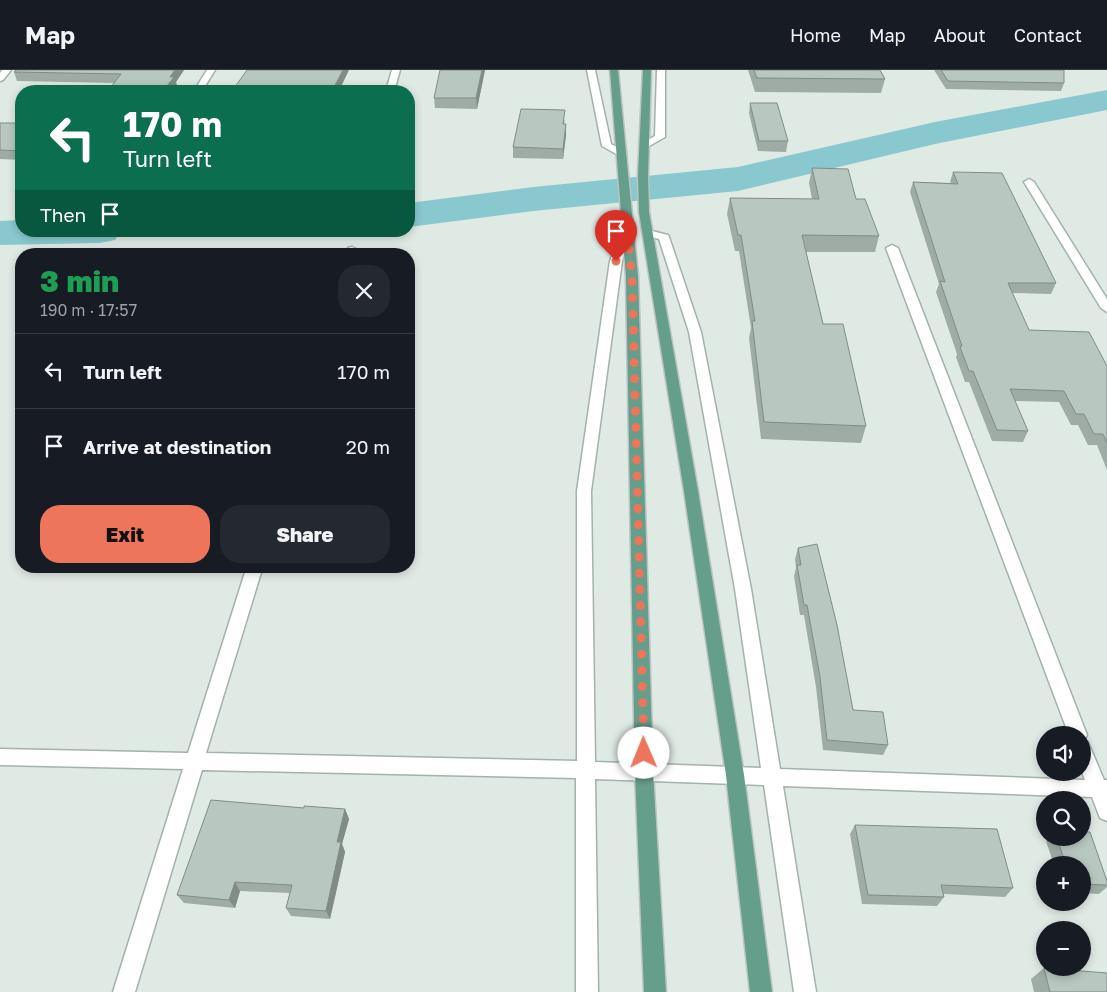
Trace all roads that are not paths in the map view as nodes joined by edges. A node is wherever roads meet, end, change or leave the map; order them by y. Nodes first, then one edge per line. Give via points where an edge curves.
1 (7, 70) edge
2 (211, 70) edge
3 (396, 70) edge
4 (592, 70) edge
5 (614, 70) edge
6 (648, 70) edge
7 (661, 70) edge
8 (0, 78) edge
9 (202, 85) edge
10 (392, 85) edge
11 (644, 146) junction
12 (623, 154) junction
13 (1029, 182) dead end
14 (627, 232) junction
15 (648, 234) junction
16 (892, 248) dead end
17 (1107, 308) edge
18 (253, 573) edge
19 (1075, 726) edge
20 (0, 757) edge
21 (195, 761) junction
22 (1091, 766) edge
23 (586, 770) junction
24 (644, 772) junction
25 (735, 776) junction
26 (772, 777) junction
27 (1103, 789) edge
28 (1107, 812) edge
29 (124, 992) edge
30 (588, 992) edge
31 (655, 992) edge
32 (761, 992) edge
33 (805, 992) edge

1 - 8 street
2 - 9 street
3 - 10 street
4 - 12 street via 607,146
5 - 12 main road
6 - 11 main road
7 - 11 street via 660,137
11 - 15 main road via 644,212
12 - 14 main road
13 - 17 street
14 - 23 street via 616,261 584,491
14 - 24 main road via 633,315
15 - 25 main road
15 - 26 street via 664,237 696,332 743,590
16 - 19 street
18 - 21 street
20 - 21 street
21 - 23 street
21 - 29 street
22 - 27 street
23 - 24 street
23 - 30 street
24 - 25 street
24 - 31 main road
25 - 26 street
25 - 32 main road
26 - 27 street
26 - 33 street
27 - 28 street

